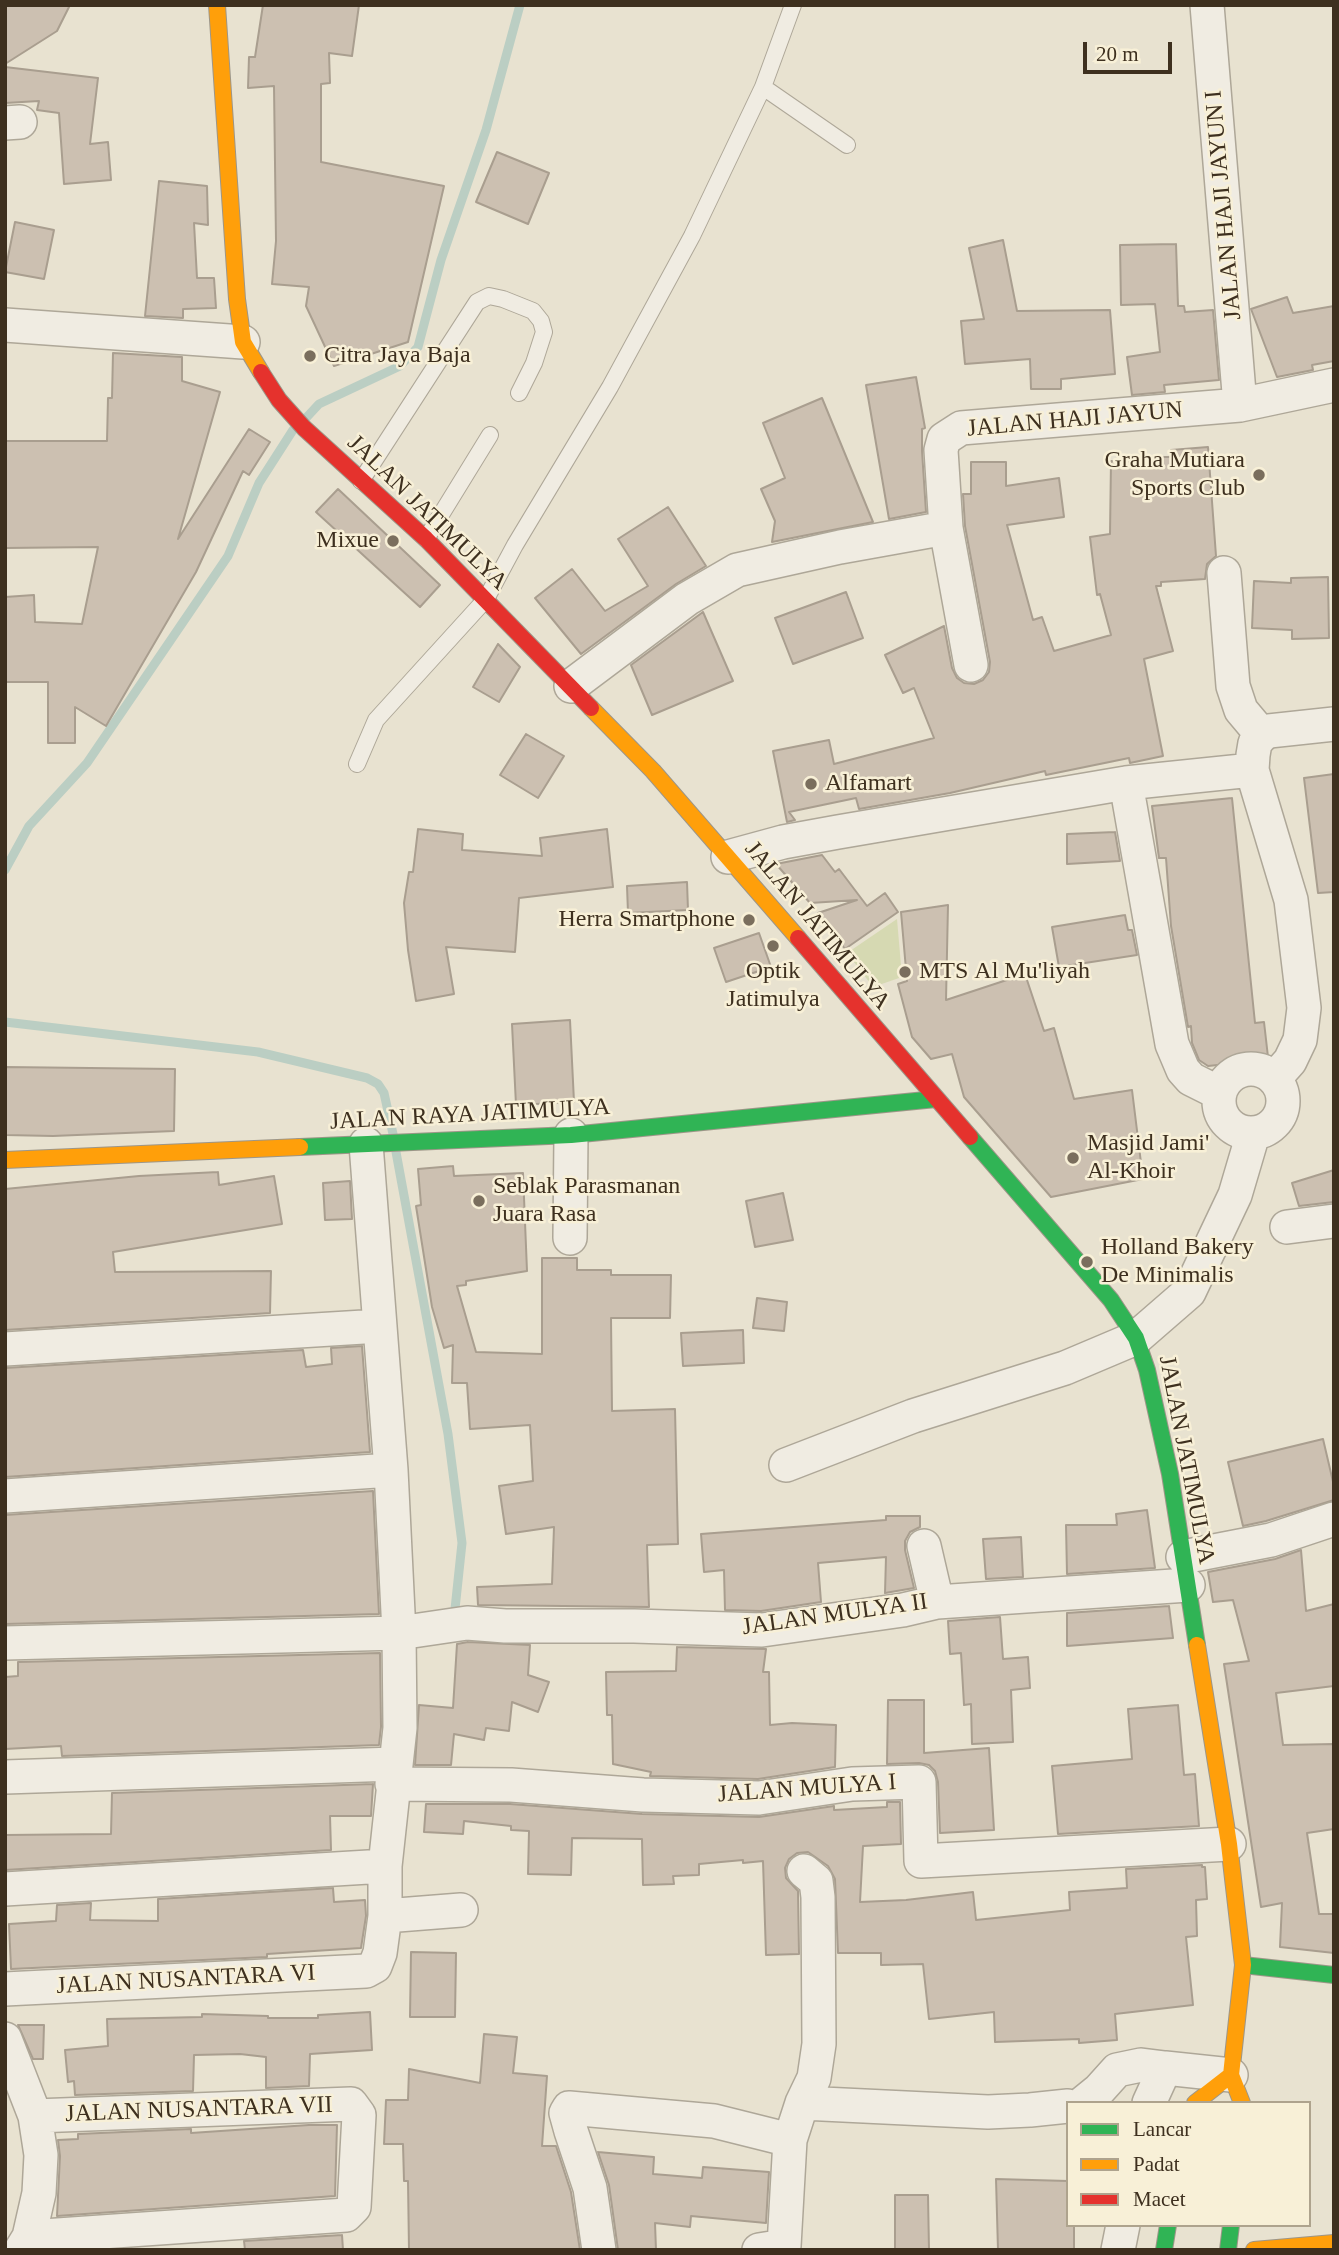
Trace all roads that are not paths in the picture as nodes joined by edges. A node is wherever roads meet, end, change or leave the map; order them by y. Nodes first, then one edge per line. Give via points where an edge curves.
1 (217, 5) edge
2 (793, 5) edge
3 (1207, 5) edge
4 (763, 87) junction
5 (847, 145) dead end
6 (5, 325) edge
7 (243, 342) junction
8 (1334, 386) edge
9 (519, 393) dead end
10 (1240, 405) junction
11 (490, 435) dead end
12 (361, 481) junction
13 (946, 528) junction
14 (426, 538) junction
15 (1224, 573) dead end
16 (486, 599) junction
17 (971, 665) dead end
18 (571, 686) junction
19 (1334, 724) edge
20 (1262, 735) junction
21 (357, 764) dead end
22 (1252, 770) junction
23 (1126, 783) junction
24 (728, 856) junction
25 (1275, 1079) junction
26 (1219, 1093) junction
27 (936, 1099) junction
28 (1253, 1134) junction
29 (571, 1135) junction
30 (372, 1144) junction
31 (5, 1160) edge
32 (1334, 1221) edge
33 (1287, 1227) dead end
34 (570, 1237) dead end
35 (380, 1326) junction
36 (1136, 1338) junction
37 (5, 1349) edge
38 (786, 1465) dead end
39 (391, 1470) junction
40 (5, 1496) edge
41 (1334, 1519) edge
42 (925, 1546) dead end
43 (1186, 1571) junction
44 (937, 1602) junction
45 (399, 1633) junction
46 (5, 1643) edge
47 (394, 1774) junction
48 (5, 1777) edge
49 (1229, 1844) junction
50 (385, 1866) junction
51 (804, 1871) dead end
52 (5, 1889) edge
53 (461, 1910) dead end
54 (385, 1916) junction
55 (1243, 1965) junction
56 (1334, 1975) edge
57 (5, 1989) edge
58 (5, 2039) edge
59 (1165, 2068) junction
60 (1236, 2089) edge
61 (1085, 2101) edge
62 (1150, 2101) edge
63 (1201, 2101) edge
64 (802, 2102) junction
65 (1066, 2106) edge
66 (35, 2116) junction
67 (790, 2140) junction
68 (1123, 2227) edge
69 (1168, 2227) edge
70 (1231, 2227) edge
71 (25, 2243) edge
72 (1334, 2243) edge
73 (599, 2250) edge
74 (759, 2250) edge
75 (1118, 2250) edge
76 (1164, 2250) edge
77 (1228, 2250) edge
78 (1254, 2250) edge

1 - 7 main road, JALAN JATIMULYA
2 - 4 lane
3 - 10 street, JALAN HAJI JAYUN I
4 - 5 lane
4 - 16 lane via 648,318
6 - 7 street
7 - 12 main road, JALAN JATIMULYA via 279,400
8 - 10 street, JALAN HAJI JAYUN
9 - 12 lane via 541,342 541,321 533,311 489,296 477,302
10 - 13 street, JALAN HAJI JAYUN via 961,428 944,439 941,450
11 - 14 lane
12 - 14 main road, JALAN JATIMULYA
13 - 17 street, JALAN HAJI JAYUN
13 - 18 street via 737,570 687,599
14 - 16 main road, JALAN JATIMULYA
15 - 20 street via 1233,686 1241,710
16 - 18 main road, JALAN JATIMULYA
16 - 21 lane via 376,720
18 - 24 main road, JALAN JATIMULYA
19 - 20 street
20 - 22 street via 1255,743
22 - 23 street
22 - 25 street via 1292,900 1304,1008 1300,1040
23 - 24 street via 783,842
23 - 26 street via 1172,1044 1191,1079
24 - 27 main road, JALAN JATIMULYA
25 - 26 street via 1249,1069 1235,1073
25 - 28 street via 1281,1088 1281,1112 1275,1123
26 - 28 street via 1219,1106 1230,1126
27 - 29 main road, JALAN RAYA JATIMULYA
27 - 36 main road, JALAN JATIMULYA via 1111,1300
28 - 36 street via 1235,1195 1189,1292
29 - 30 main road, JALAN RAYA JATIMULYA
29 - 34 street
30 - 31 main road, JALAN RAYA JATIMULYA
30 - 35 street
32 - 33 street
35 - 37 street
35 - 39 street
36 - 38 street via 1065,1368 913,1416
36 - 43 main road, JALAN JATIMULYA via 1154,1397
39 - 40 street
39 - 45 street
41 - 43 street, JALAN MULYA II
42 - 44 street
43 - 44 street, JALAN MULYA II
43 - 49 main road, JALAN JATIMULYA
44 - 45 street, JALAN MULYA II via 762,1630 467,1623
45 - 46 street, JALAN MULYA II
45 - 47 street via 400,1728
47 - 48 street
47 - 49 street, JALAN MULYA I via 643,1795 760,1798 852,1784 919,1782 921,1861
47 - 50 street
49 - 55 main road, JALAN JATIMULYA
50 - 52 street
50 - 54 street
51 - 64 street via 816,1881 818,1897 819,2045 814,2078
53 - 54 street
54 - 57 street, JALAN NUSANTARA VI via 380,1953 366,1971
55 - 56 main road
55 - 60 main road, JALAN JATIMULYA
58 - 66 street
59 - 60 street
59 - 61 street via 1141,2065 1117,2070
59 - 62 street
60 - 63 main road
64 - 65 street via 988,2112
64 - 67 street
66 - 71 street via 41,2155 39,2193
66 - 71 street, JALAN NUSANTARA VII via 351,2104 359,2115 355,2197 354,2207 346,2215
67 - 73 street via 715,2121 569,2108 566,2113 590,2188
67 - 74 street via 784,2246
68 - 75 street
69 - 76 main road
70 - 77 main road
72 - 78 main road

